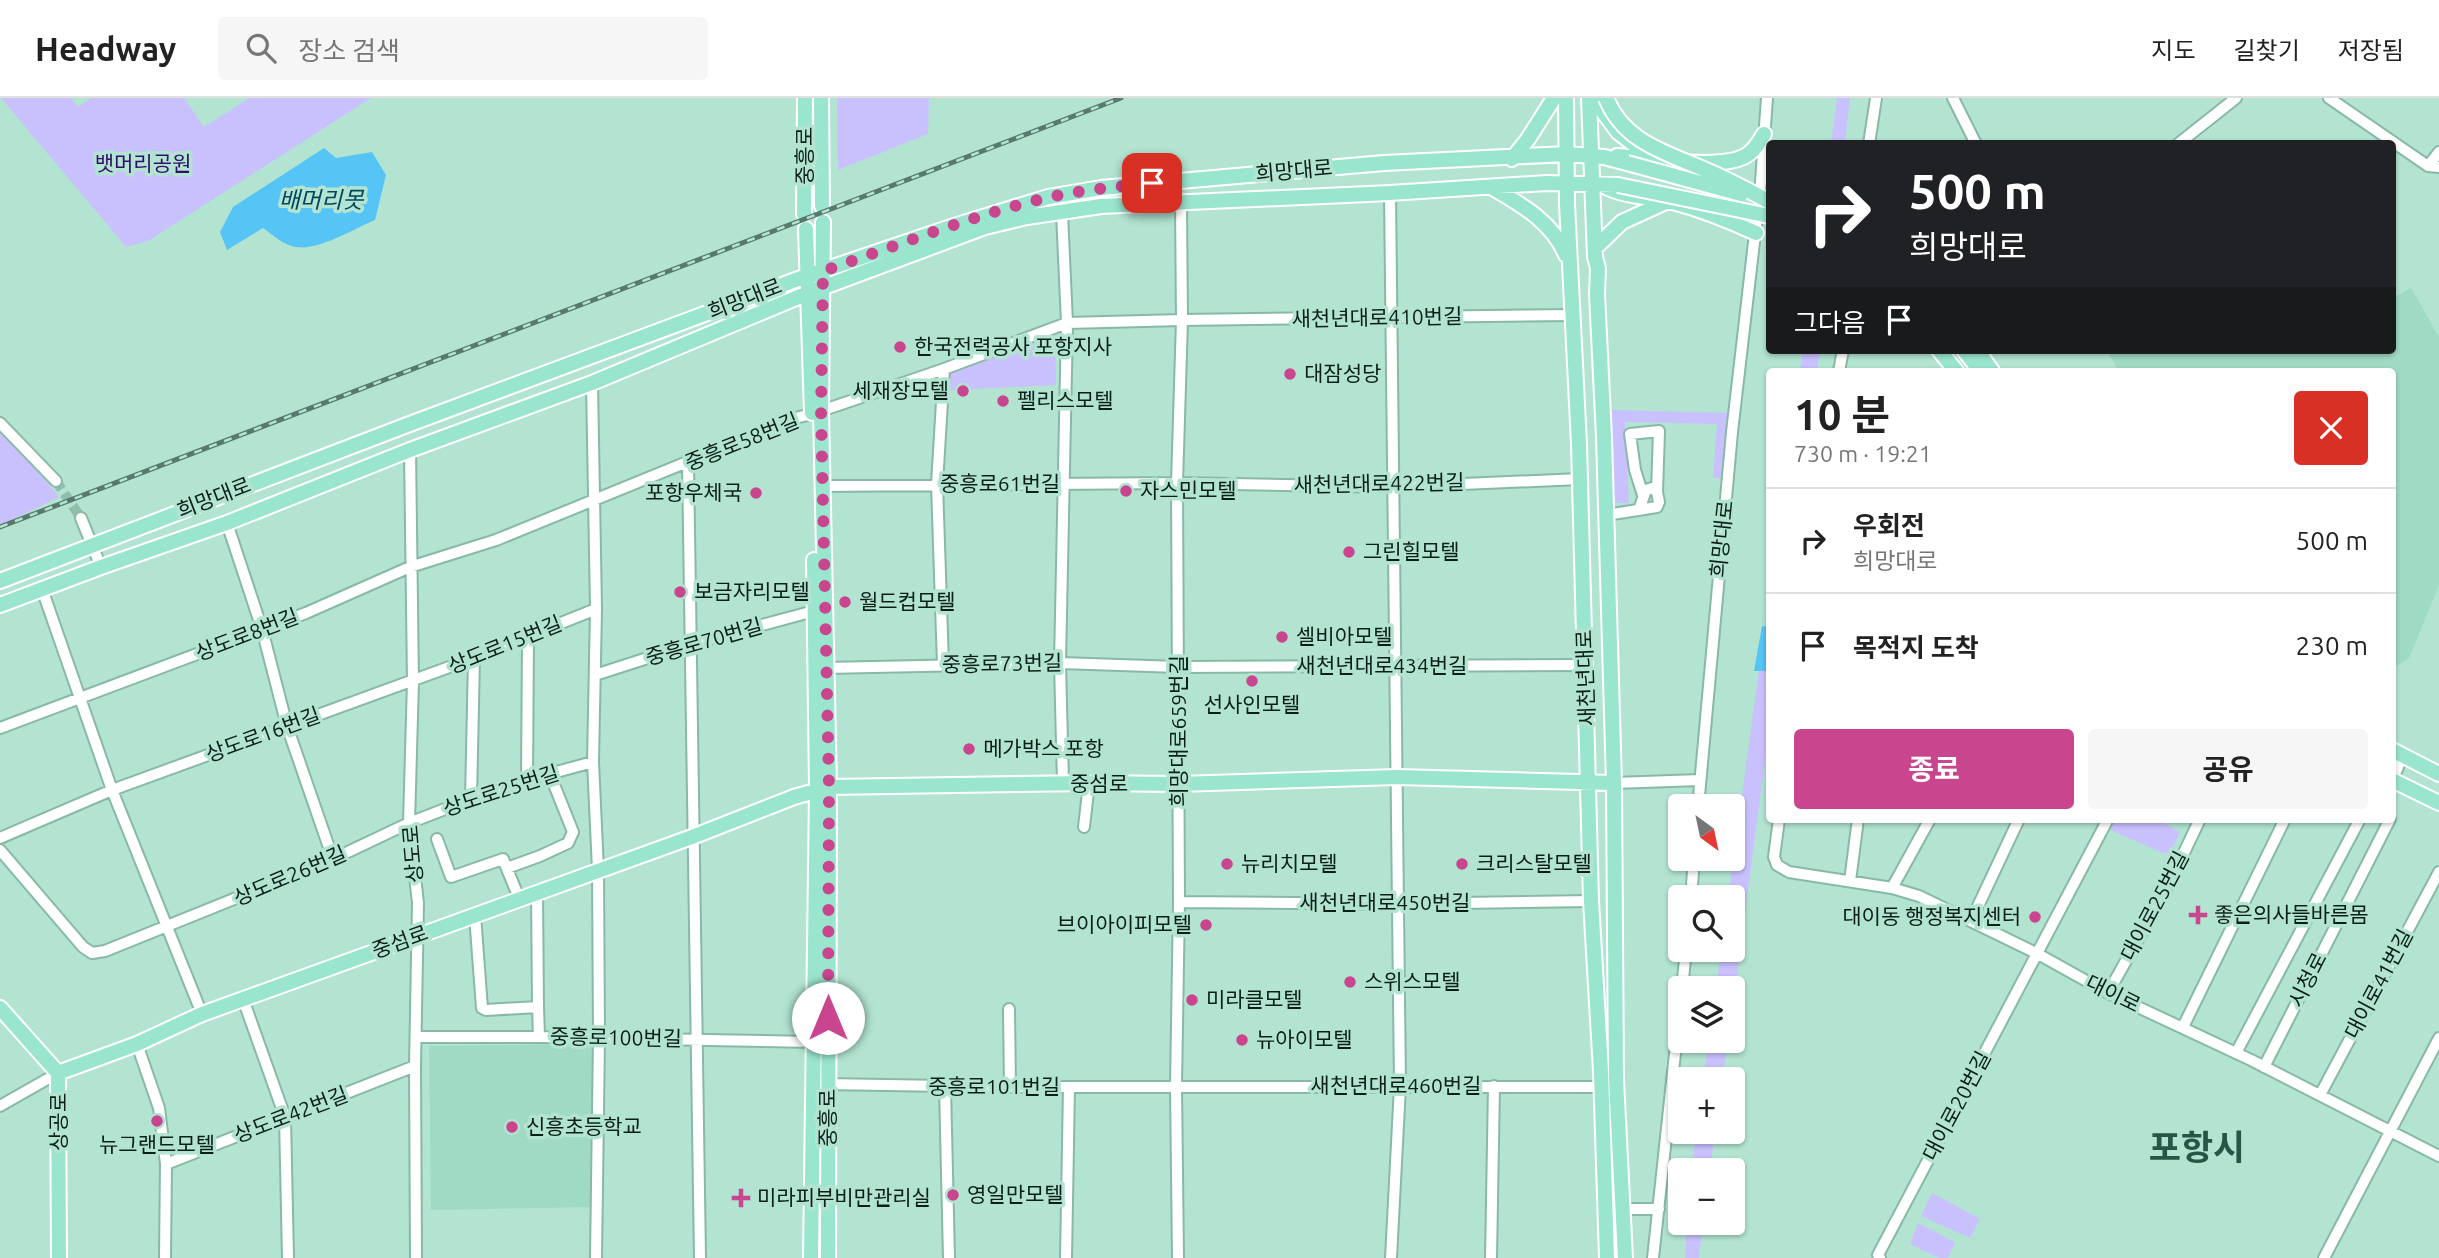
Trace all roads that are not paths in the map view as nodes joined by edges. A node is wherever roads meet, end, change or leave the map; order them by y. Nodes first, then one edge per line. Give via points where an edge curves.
1 (805, 98) edge
2 (821, 98) edge
3 (1554, 98) edge
4 (1566, 98) edge
5 (1591, 98) edge
6 (1606, 98) edge
7 (1767, 98) edge
8 (1876, 98) edge
9 (1954, 98) edge
10 (2236, 98) edge
11 (2329, 98) edge
12 (1764, 134) junction
13 (1870, 140) edge
14 (1974, 140) edge
15 (2183, 140) edge
16 (2393, 140) edge
17 (2396, 142) edge
18 (2439, 152) edge
19 (1567, 155) junction
20 (1596, 157) junction
21 (1512, 159) junction
22 (1655, 159) junction
23 (2434, 167) edge
24 (1567, 183) junction
25 (1595, 183) junction
26 (1491, 187) junction
27 (1390, 194) junction
28 (1668, 201) junction
29 (1181, 205) junction
30 (822, 206) dead end
31 (1766, 207) edge
32 (1062, 213) junction
33 (804, 214) dead end
34 (823, 222) dead end
35 (806, 229) dead end
36 (1756, 233) junction
37 (1595, 248) junction
38 (1569, 264) junction
39 (816, 273) junction
40 (824, 288) junction
41 (808, 293) junction
42 (1572, 315) junction
43 (1392, 319) junction
44 (1182, 320) junction
45 (1067, 323) junction
46 (1942, 354) edge
47 (1967, 354) edge
48 (1954, 368) edge
49 (1978, 368) edge
50 (944, 369) junction
51 (592, 383) junction
52 (817, 413) junction
53 (0, 423) edge
54 (410, 450) junction
55 (688, 463) junction
56 (1580, 479) junction
57 (56, 481) tunnel mouth
58 (937, 484) junction
59 (1177, 484) junction
60 (1064, 485) junction
61 (822, 486) junction
62 (1394, 487) junction
63 (1657, 492) junction
64 (1643, 495) junction
65 (594, 501) junction
66 (1639, 510) junction
67 (1606, 514) junction
68 (81, 518) tunnel mouth
69 (227, 523) junction
70 (94, 544) junction
71 (102, 567) junction
72 (410, 567) junction
73 (0, 581) edge
74 (42, 589) junction
75 (0, 605) edge
76 (596, 609) junction
77 (814, 611) junction
78 (262, 629) junction
79 (528, 636) junction
80 (691, 644) junction
81 (474, 658) junction
82 (1060, 663) junction
83 (943, 665) junction
84 (1586, 665) junction
85 (1179, 667) junction
86 (1396, 667) junction
87 (825, 668) junction
88 (595, 675) junction
89 (413, 681) junction
90 (82, 698) junction
91 (287, 726) junction
92 (0, 729) edge
93 (2398, 753) edge
94 (593, 762) junction
95 (2439, 774) edge
96 (1397, 777) junction
97 (527, 780) junction
98 (1700, 780) junction
99 (2396, 782) edge
100 (1063, 783) junction
101 (1088, 783) junction
102 (1589, 783) junction
103 (1614, 783) junction
104 (1178, 784) junction
105 (555, 787) dead end
106 (823, 788) junction
107 (112, 790) junction
108 (1699, 794) edge
109 (471, 799) junction
110 (2439, 803) edge
111 (409, 823) junction
112 (1778, 823) edge
113 (1857, 823) edge
114 (1928, 823) edge
115 (2017, 823) edge
116 (2106, 823) edge
117 (2198, 823) edge
118 (2283, 823) edge
119 (2358, 823) edge
120 (2388, 823) edge
121 (1084, 827) dead end
122 (692, 837) junction
123 (0, 838) edge
124 (438, 839) dead end
125 (0, 850) edge
126 (333, 859) junction
127 (507, 868) junction
128 (598, 870) junction
129 (2439, 872) edge
130 (1850, 881) junction
131 (1892, 888) junction
132 (537, 892) junction
133 (519, 898) junction
134 (1591, 901) junction
135 (1180, 902) junction
136 (1398, 904) junction
137 (475, 915) junction
138 (1970, 921) junction
139 (168, 926) junction
140 (417, 936) junction
141 (2038, 954) junction
142 (2108, 993) junction
143 (243, 999) junction
144 (538, 1007) junction
145 (0, 1008) edge
146 (1009, 1009) dead end
147 (202, 1014) junction
148 (2183, 1027) junction
149 (417, 1037) junction
150 (538, 1037) junction
151 (598, 1038) junction
152 (2439, 1038) edge
153 (695, 1039) junction
154 (814, 1042) junction
155 (137, 1044) junction
156 (1675, 1053) edge
157 (2236, 1053) junction
158 (415, 1066) junction
159 (2264, 1067) junction
160 (58, 1073) junction
161 (821, 1084) junction
162 (1176, 1086) junction
163 (1400, 1086) junction
164 (1494, 1086) junction
165 (945, 1087) junction
166 (1010, 1087) junction
167 (1069, 1087) junction
168 (1600, 1087) junction
169 (1616, 1087) junction
170 (2320, 1095) junction
171 (0, 1106) edge
172 (285, 1117) junction
173 (2391, 1130) junction
174 (2439, 1156) edge
175 (166, 1164) junction
176 (1623, 1209) junction
177 (1659, 1209) junction
178 (59, 1258) edge
179 (165, 1258) edge
180 (288, 1258) edge
181 (416, 1258) edge
182 (596, 1258) edge
183 (700, 1258) edge
184 (811, 1258) edge
185 (828, 1258) edge
186 (948, 1258) edge
187 (1066, 1258) edge
188 (1178, 1258) edge
189 (1391, 1258) edge
190 (1491, 1258) edge
191 (1607, 1258) edge
192 (1625, 1258) edge
193 (1653, 1258) edge
194 (1880, 1258) edge
195 (2324, 1258) edge

1 - 33 main road, 중흥로
2 - 30 main road, 중흥로
3 - 21 main road
4 - 19 main road, 새천년대로
5 - 20 main road, 새천년대로
5 - 22 main road via 1618,132
6 - 31 main road, bridge via 1622,125 1642,142 1701,168
7 - 12 street
8 - 13 street
9 - 14 street
10 - 15 street
11 - 16 street
12 - 22 main road via 1756,148 1734,161
12 - 31 street
17 - 23 street
18 - 23 street
19 - 20 main road, 희망대로
19 - 21 main road, 희망대로
19 - 24 main road, 새천년대로
20 - 22 main road
20 - 25 main road, 새천년대로
20 - 31 main road, 희망대로, bridge
21 - 39 main road, 희망대로 via 1384,163 1101,188 1048,197
24 - 25 main road, 희망대로
24 - 26 main road, 희망대로
24 - 38 main road, 새천년대로
25 - 28 main road via 1618,193
25 - 31 main road, 희망대로, bridge
25 - 37 main road, 새천년대로
26 - 27 main road, 희망대로
26 - 38 main road via 1545,224 1561,242
27 - 29 main road, 희망대로
27 - 43 street
28 - 36 main road via 1718,215
28 - 37 main road via 1622,222
29 - 32 main road, 희망대로 via 1101,206
29 - 44 street, 희망대로659번길
31 - 36 street, 희망대로
32 - 40 main road, 희망대로 via 985,227
32 - 45 street
34 - 39 main road, 중흥로
35 - 39 main road, 중흥로
36 - 98 street, 희망대로
37 - 67 main road, 새천년대로
38 - 42 main road, 새천년대로
39 - 40 main road, 중흥로
39 - 41 main road, 중흥로
39 - 70 main road, 희망대로
40 - 41 main road, 희망대로
40 - 52 main road, 중흥로
41 - 51 main road, 희망대로
41 - 52 main road, 중흥로
42 - 43 street, 새천년대로410번길
42 - 56 main road, 새천년대로
43 - 44 street, 새천년대로410번길
43 - 62 street
44 - 45 street, 새천년대로410번길
44 - 59 street, 희망대로659번길
45 - 50 street, 새천년대로410번길
45 - 60 street
46 - 48 main road
47 - 49 main road
50 - 52 street, 중흥로58번길
50 - 58 street
51 - 54 main road, 희망대로
51 - 65 street
52 - 55 street, 중흥로58번길
52 - 61 main road, 중흥로
52 - 77 main road, 중흥로
53 - 57 street
54 - 69 main road, 희망대로
54 - 72 street, 상도로
55 - 65 street, 중흥로58번길
55 - 80 street
56 - 62 street, 새천년대로422번길
56 - 84 main road, 새천년대로
58 - 60 street, 중흥로61번길
58 - 61 street, 중흥로61번길
58 - 83 street
59 - 60 street, 중흥로61번길
59 - 62 street, 새천년대로422번길
59 - 85 street, 희망대로659번길
60 - 82 street
61 - 87 main road, 중흥로
62 - 86 street
63 - 64 street via 1652,488
63 - 64 street via 1659,431 1630,434
63 - 66 street via 1657,507
64 - 66 street
65 - 72 street, 중흥로58번길 via 496,540
65 - 76 street
66 - 67 street
67 - 103 main road, 새천년대로
68 - 70 street
69 - 71 main road, 희망대로
69 - 78 street
70 - 71 street
70 - 73 main road, 희망대로
71 - 74 main road, 희망대로
72 - 78 street, 상도로8번길
72 - 89 street, 상도로
74 - 75 main road, 희망대로
74 - 90 street
76 - 79 street, 상도로15번길
76 - 88 street
77 - 80 street, 중흥로70번길
77 - 106 main road, 중흥로
78 - 90 street, 상도로8번길
78 - 91 street
79 - 81 street, 상도로15번길
79 - 97 street
80 - 88 street, 중흥로70번길
80 - 122 street
81 - 89 street, 상도로15번길
81 - 109 street
82 - 83 street, 중흥로73번길
82 - 85 street, 중흥로73번길
82 - 100 street
83 - 87 street, 중흥로73번길
84 - 86 street, 새천년대로434번길
84 - 102 main road, 새천년대로
85 - 86 street, 새천년대로434번길
85 - 104 street, 희망대로659번길
86 - 96 street
87 - 106 main road, 중흥로
88 - 94 street
89 - 91 street, 상도로16번길
89 - 111 street, 상도로
90 - 92 street, 상도로8번길
90 - 107 street
91 - 107 street, 상도로16번길
91 - 126 street
93 - 95 main road
94 - 97 street, 상도로25번길
94 - 128 street
96 - 102 main road, 중섬로
96 - 104 main road, 중섬로
96 - 136 street
97 - 109 street, 상도로25번길
98 - 103 street
98 - 108 street
99 - 110 main road
100 - 101 main road, 중섬로
100 - 106 main road, 중섬로
101 - 104 main road, 중섬로
101 - 121 street
102 - 103 main road, 중섬로
102 - 134 main road, 새천년대로
103 - 169 main road, 새천년대로
104 - 135 street, 희망대로659번길
105 - 127 street via 573,832 568,843
106 - 122 main road, 중섬로
106 - 154 main road, 중흥로
106 - 161 main road, 중흥로
107 - 123 street, 상도로16번길
107 - 139 street
109 - 111 street, 상도로25번길
111 - 126 street, 상도로26번길
111 - 140 street, 상도로
112 - 130 street, 대이로 via 1777,865 1789,872
113 - 130 street
114 - 131 street
115 - 138 street
116 - 141 street, 대이로20번길
117 - 142 street, 대이로25번길
118 - 148 street
119 - 157 street, 시청로
120 - 159 street, 시청로
122 - 128 main road, 중섬로
122 - 153 street
124 - 127 street via 451,877 503,859
125 - 139 street, 상도로26번길 via 92,953
126 - 139 street, 상도로26번길
127 - 133 street
128 - 132 main road, 중섬로
128 - 151 street
129 - 170 street, 대이로41번길
130 - 131 street, 대이로
131 - 138 street, 대이로
132 - 133 main road, 중섬로
132 - 144 street
133 - 137 main road, 중섬로
134 - 136 street, 새천년대로450번길
134 - 168 main road, 새천년대로
135 - 136 street, 새천년대로450번길
135 - 162 street, 희망대로659번길
136 - 163 street
137 - 140 main road, 중섬로
137 - 144 street via 482,1008
138 - 141 street, 대이로
139 - 147 street
140 - 143 main road, 중섬로
140 - 149 street, 상도로
141 - 142 street, 대이로
141 - 194 street, 대이로20번길
142 - 148 street, 대이로
143 - 147 main road, 중섬로
143 - 172 street
144 - 150 street
145 - 160 main road, 상공로
146 - 166 street
147 - 155 main road, 중섬로
148 - 157 street, 대이로
149 - 150 street, 중흥로100번길
149 - 158 street, 상도로
150 - 151 street, 중흥로100번길
151 - 153 street, 중흥로100번길
151 - 182 street
152 - 173 street
153 - 154 street, 중흥로100번길
153 - 183 street
154 - 161 main road, 중흥로
155 - 160 main road, 중섬로
155 - 175 street via 159,1108
156 - 177 street
157 - 159 street, 대이로
158 - 172 street, 상도로42번길
158 - 181 street, 상도로
159 - 170 street, 대이로
160 - 171 street
160 - 178 main road, 상공로
161 - 165 street, 중흥로101번길
161 - 184 main road, 중흥로
161 - 185 main road, 중흥로
162 - 163 street, 새천년대로460번길
162 - 167 street, 중흥로101번길
162 - 188 street, 희망대로659번길
163 - 164 street, 새천년대로460번길
163 - 189 street
164 - 168 street, 새천년대로460번길
164 - 190 street
165 - 166 street, 중흥로101번길
165 - 186 street
166 - 167 street, 중흥로101번길
167 - 187 street
168 - 169 street, 새천년대로460번길
168 - 191 main road, 새천년대로
169 - 176 main road, 새천년대로
170 - 173 street, 대이로
172 - 175 street, 상도로42번길
172 - 180 street
173 - 174 street, 대이로
173 - 195 street
175 - 179 street
176 - 177 street
176 - 192 main road, 새천년대로
177 - 193 street

